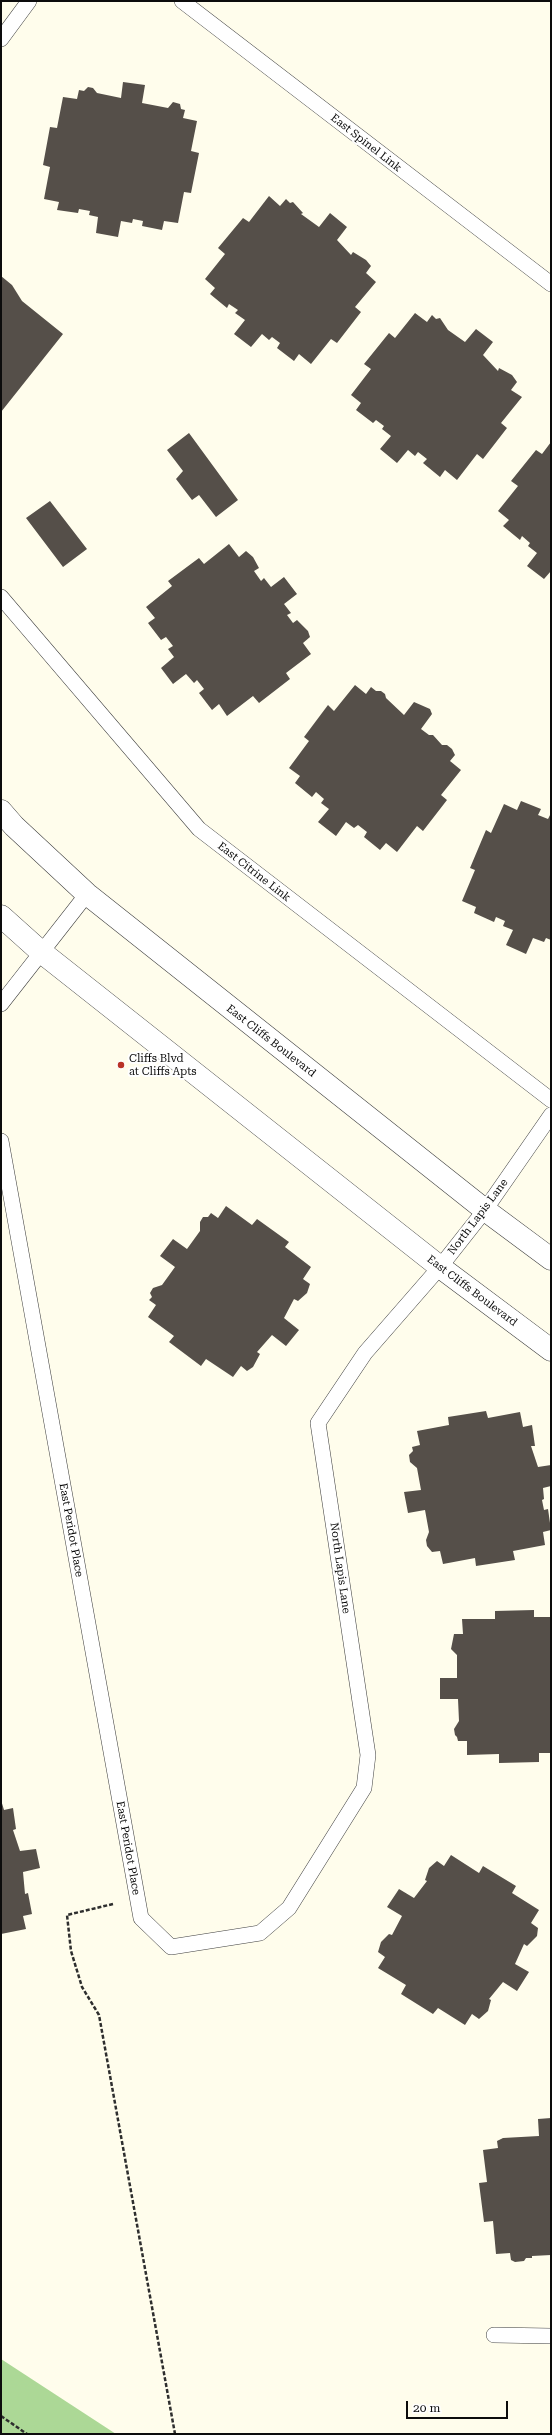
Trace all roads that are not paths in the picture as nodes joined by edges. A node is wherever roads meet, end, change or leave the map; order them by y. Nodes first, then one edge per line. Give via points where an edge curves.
1 (29, 1) edge
2 (182, 1) edge
3 (1, 39) edge
4 (551, 284) edge
5 (1, 597) edge
6 (1, 811) edge
7 (87, 894) junction
8 (1, 916) edge
9 (40, 952) junction
10 (1, 1004) edge
11 (551, 1100) edge
12 (551, 1115) edge
13 (1, 1141) edge
14 (485, 1210) junction
15 (551, 1259) edge
16 (440, 1267) junction
17 (551, 1350) edge
18 (141, 1918) joint
19 (494, 2335) dead end
20 (551, 2336) edge

1 - 3 lane
2 - 4 lane, East Spinel Link
5 - 11 lane, East Citrine Link via 198,829
6 - 7 street, East Cliffs Boulevard
7 - 9 lane
7 - 14 street, East Cliffs Boulevard
8 - 9 street, East Cliffs Boulevard
9 - 10 lane
9 - 16 street, East Cliffs Boulevard
12 - 14 lane, North Lapis Lane
13 - 18 lane, East Peridot Place
14 - 15 street, East Cliffs Boulevard
14 - 16 lane, North Lapis Lane
16 - 17 street, East Cliffs Boulevard
16 - 18 lane, North Lapis Lane via 365,1353 318,1423 368,1755 364,1788 289,1908 260,1933 170,1947
19 - 20 lane

